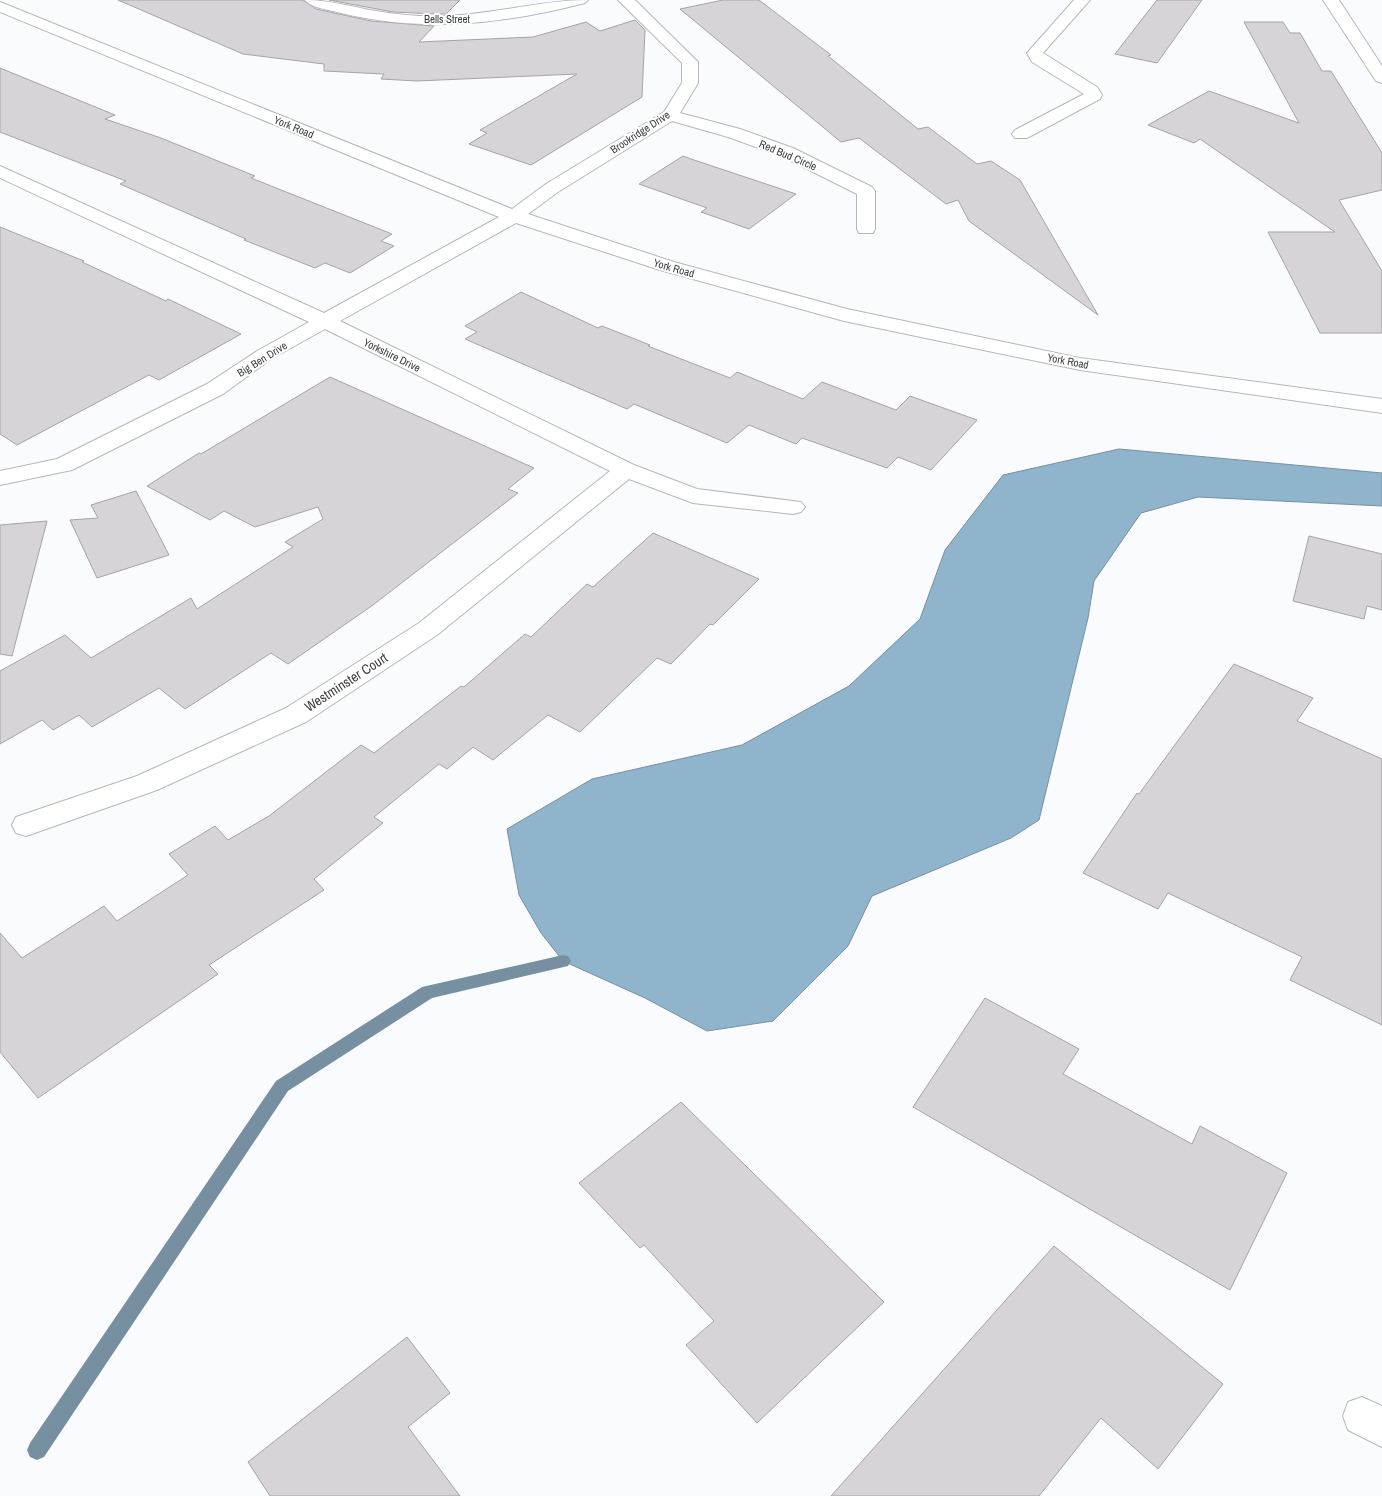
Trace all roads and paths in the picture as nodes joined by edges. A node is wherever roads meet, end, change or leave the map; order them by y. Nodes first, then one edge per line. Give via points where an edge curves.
1 (313, 0) edge
2 (580, 0) edge
3 (626, 0) edge
4 (1082, 0) edge
5 (1331, 0) edge
6 (0, 7) edge
7 (1382, 78) edge
8 (670, 115) junction
9 (1021, 134) dead end
10 (0, 171) edge
11 (514, 216) junction
12 (866, 229) dead end
13 (326, 322) junction
14 (1382, 406) edge
15 (626, 470) junction
16 (0, 478) edge
17 (793, 507) dead end
18 (26, 825) dead end

1 - 2 street, Bells Street via 358,12 444,21 488,18
3 - 8 street, Brookridge Drive via 690,62 690,83
4 - 9 street via 1035,53 1038,59 1094,95
5 - 7 street
6 - 11 street, York Road
8 - 11 street, Brookridge Drive via 552,188
8 - 12 street, Red Bud Circle via 786,152 866,191
10 - 13 street, Yorkshire Drive
11 - 13 street, Big Ben Drive
11 - 14 street, York Road via 667,266 844,315 1080,364
13 - 15 street, Yorkshire Drive
13 - 16 street, Big Ben Drive via 264,355 215,389 64,465
15 - 17 street, Yorkshire Drive via 693,496
15 - 18 street, Westminster Court via 428,629 296,715 146,783

